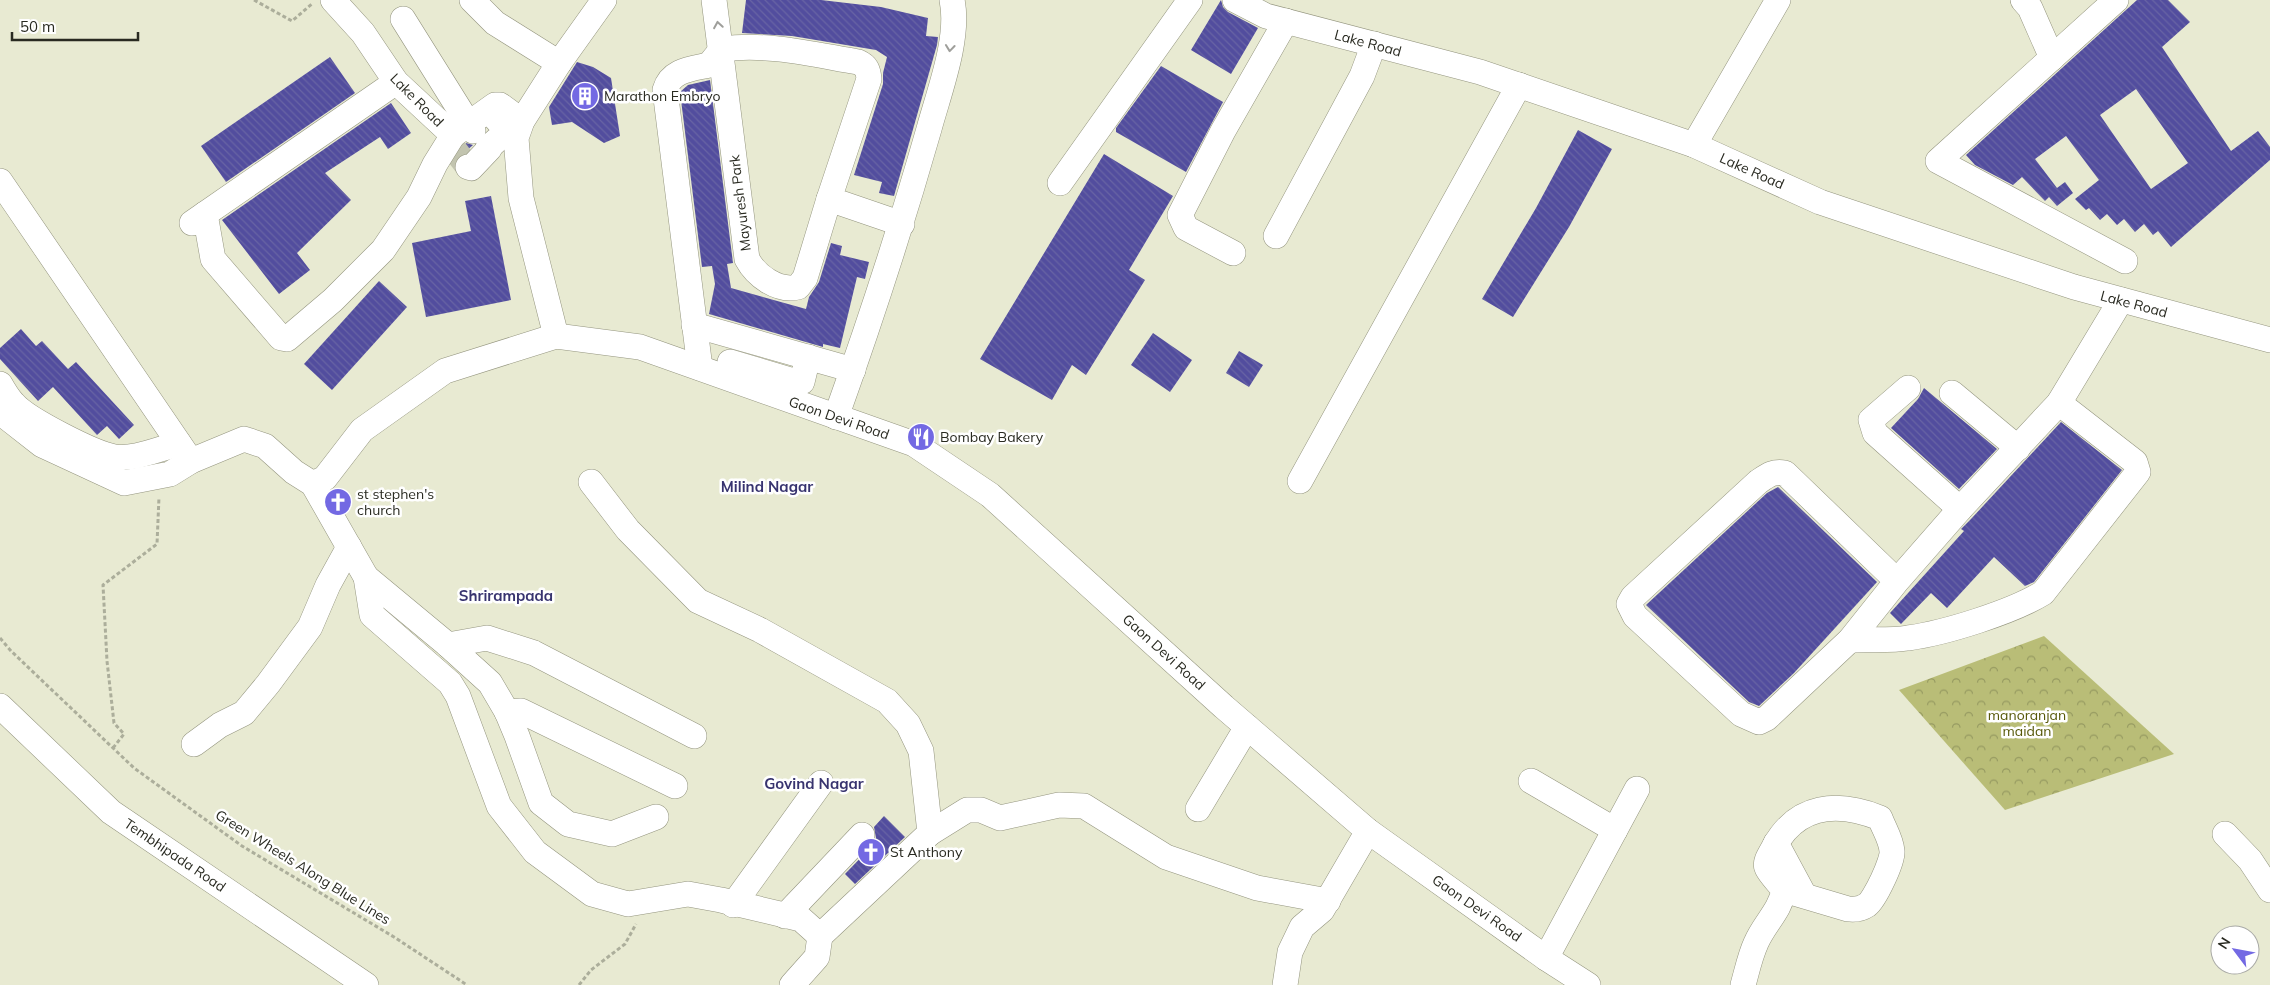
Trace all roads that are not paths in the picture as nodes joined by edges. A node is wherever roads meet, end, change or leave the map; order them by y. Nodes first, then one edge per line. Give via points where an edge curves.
1 (333, 0) edge
2 (472, 0) edge
3 (604, 0) edge
4 (714, 0) edge
5 (952, 0) edge
6 (1190, 0) edge
7 (1235, 0) edge
8 (1778, 0) edge
9 (2023, 0) edge
10 (2116, 0) edge
11 (403, 20) dead end
12 (1286, 20) junction
13 (1374, 44) junction
14 (722, 50) junction
15 (2052, 58) junction
16 (559, 63) junction
17 (396, 82) junction
18 (1519, 85) junction
19 (515, 123) junction
20 (474, 135) junction
21 (1694, 145) junction
22 (0, 181) edge
23 (1060, 183) dead end
24 (829, 199) junction
25 (902, 224) junction
26 (1276, 236) dead end
27 (1233, 253) dead end
28 (2125, 261) dead end
29 (2121, 300) junction
30 (694, 326) junction
31 (556, 336) junction
32 (2270, 340) edge
33 (691, 356) junction
34 (808, 357) junction
35 (853, 370) junction
36 (0, 384) edge
37 (1908, 388) dead end
38 (1952, 393) dead end
39 (2059, 403) junction
40 (0, 412) edge
41 (836, 418) junction
42 (2018, 448) junction
43 (185, 453) junction
44 (1300, 481) dead end
45 (591, 482) dead end
46 (313, 484) junction
47 (1960, 509) junction
48 (349, 547) junction
49 (366, 576) junction
50 (1898, 581) junction
51 (1850, 640) junction
52 (448, 645) junction
53 (0, 706) edge
54 (507, 712) junction
55 (1247, 727) junction
56 (694, 736) dead end
57 (194, 744) dead end
58 (1531, 781) dead end
59 (821, 783) dead end
60 (675, 786) dead end
61 (1637, 790) dead end
62 (1198, 809) dead end
63 (656, 817) dead end
64 (1616, 830) junction
65 (1368, 831) junction
66 (930, 833) junction
67 (2225, 834) dead end
68 (862, 835) dead end
69 (2270, 890) edge
70 (1794, 892) junction
71 (1328, 901) junction
72 (733, 905) junction
73 (785, 916) junction
74 (820, 936) junction
75 (1546, 958) junction
76 (366, 985) edge
77 (792, 985) edge
78 (1286, 985) edge
79 (1588, 985) edge
80 (1743, 985) edge

1 - 17 street, Lake Road via 363,33
2 - 16 street via 495,23
3 - 16 street
14 -> 4 street
5 -> 25 street via 950,55
6 - 23 street
7 - 12 street, Lake Road via 1266,16
8 - 21 street
9 - 15 street via 2030,8
10 - 15 street
11 - 20 street
12 - 13 street, Lake Road
12 - 27 street via 1180,215 1186,228
13 - 18 street, Lake Road
13 - 26 street via 1362,76
14 - 24 street via 766,46 865,65 869,80
14 - 24 street, Mayuresh Park via 746,259 760,277 788,290 798,287 805,278
14 - 30 street via 709,65 673,76 665,90
15 - 28 street via 1938,161
16 - 19 street
17 - 20 street, Lake Road
17 - 20 street via 199,219 213,259 281,338 287,339 334,300 383,250 419,197 435,164
18 - 21 street, Lake Road
18 - 44 street
19 - 20 street
19 - 20 street via 500,105 495,105
19 - 31 street via 521,198
21 - 29 street, Lake Road via 1820,202 2074,288
22 - 43 street
24 - 25 street
25 - 35 street
29 - 32 street, Lake Road
29 - 39 street
30 - 33 street
30 - 34 street
31 - 33 street, Gaon Devi Road
31 - 46 street, Gaon Devi Road via 445,371 362,430 325,478
33 - 34 street via 797,382 802,382
33 - 41 street, Gaon Devi Road
34 - 35 street
35 - 41 street
36 - 43 street via 14,404 32,418 94,450 115,457
37 - 47 street via 1871,420 1872,427
38 - 42 street
39 - 42 street
39 - 51 street via 2135,462 2138,472 2043,593 2025,604 1908,638
40 - 43 street via 42,445 124,483 170,474
41 - 55 street, Gaon Devi Road via 914,444 990,495
42 - 47 street
43 - 46 street via 244,439 265,446
45 - 66 street via 628,530 698,601 760,630 886,701 908,724 921,751
46 - 48 street
47 - 50 street
48 - 49 street
48 - 57 street via 310,627 268,684 244,713 220,724
49 - 52 street
49 - 72 street via 372,615 450,683 458,696 499,806 534,852 592,894 628,904 688,894
50 - 51 street
50 - 51 street via 1785,473 1777,472 1758,482 1629,604 1635,616 1741,714 1759,722
52 - 54 street via 490,683
52 - 56 street via 487,638 534,653
53 - 76 street, Tembhipada Road via 111,812
54 - 60 street via 521,712
54 - 63 street via 541,803 568,824 612,834
55 - 62 street
55 - 65 street, Gaon Devi Road
58 - 64 street
59 - 72 street
61 - 64 street
64 - 75 street
65 - 71 street
65 - 75 street, Gaon Devi Road
66 - 71 street via 967,810 981,810 1000,818 1059,805 1084,806 1166,857 1257,888
66 - 74 street
67 - 69 street via 2250,860
68 - 73 street
70 - 70 street via 1767,868 1766,863 1789,826 1822,808 1860,810 1880,818 1893,854 1868,904 1856,910 1848,909
70 - 80 street via 1756,942
71 - 78 street via 1302,928 1290,952
72 - 73 street
73 - 74 street via 801,920
74 - 77 street via 817,957
75 - 79 street, Gaon Devi Road

